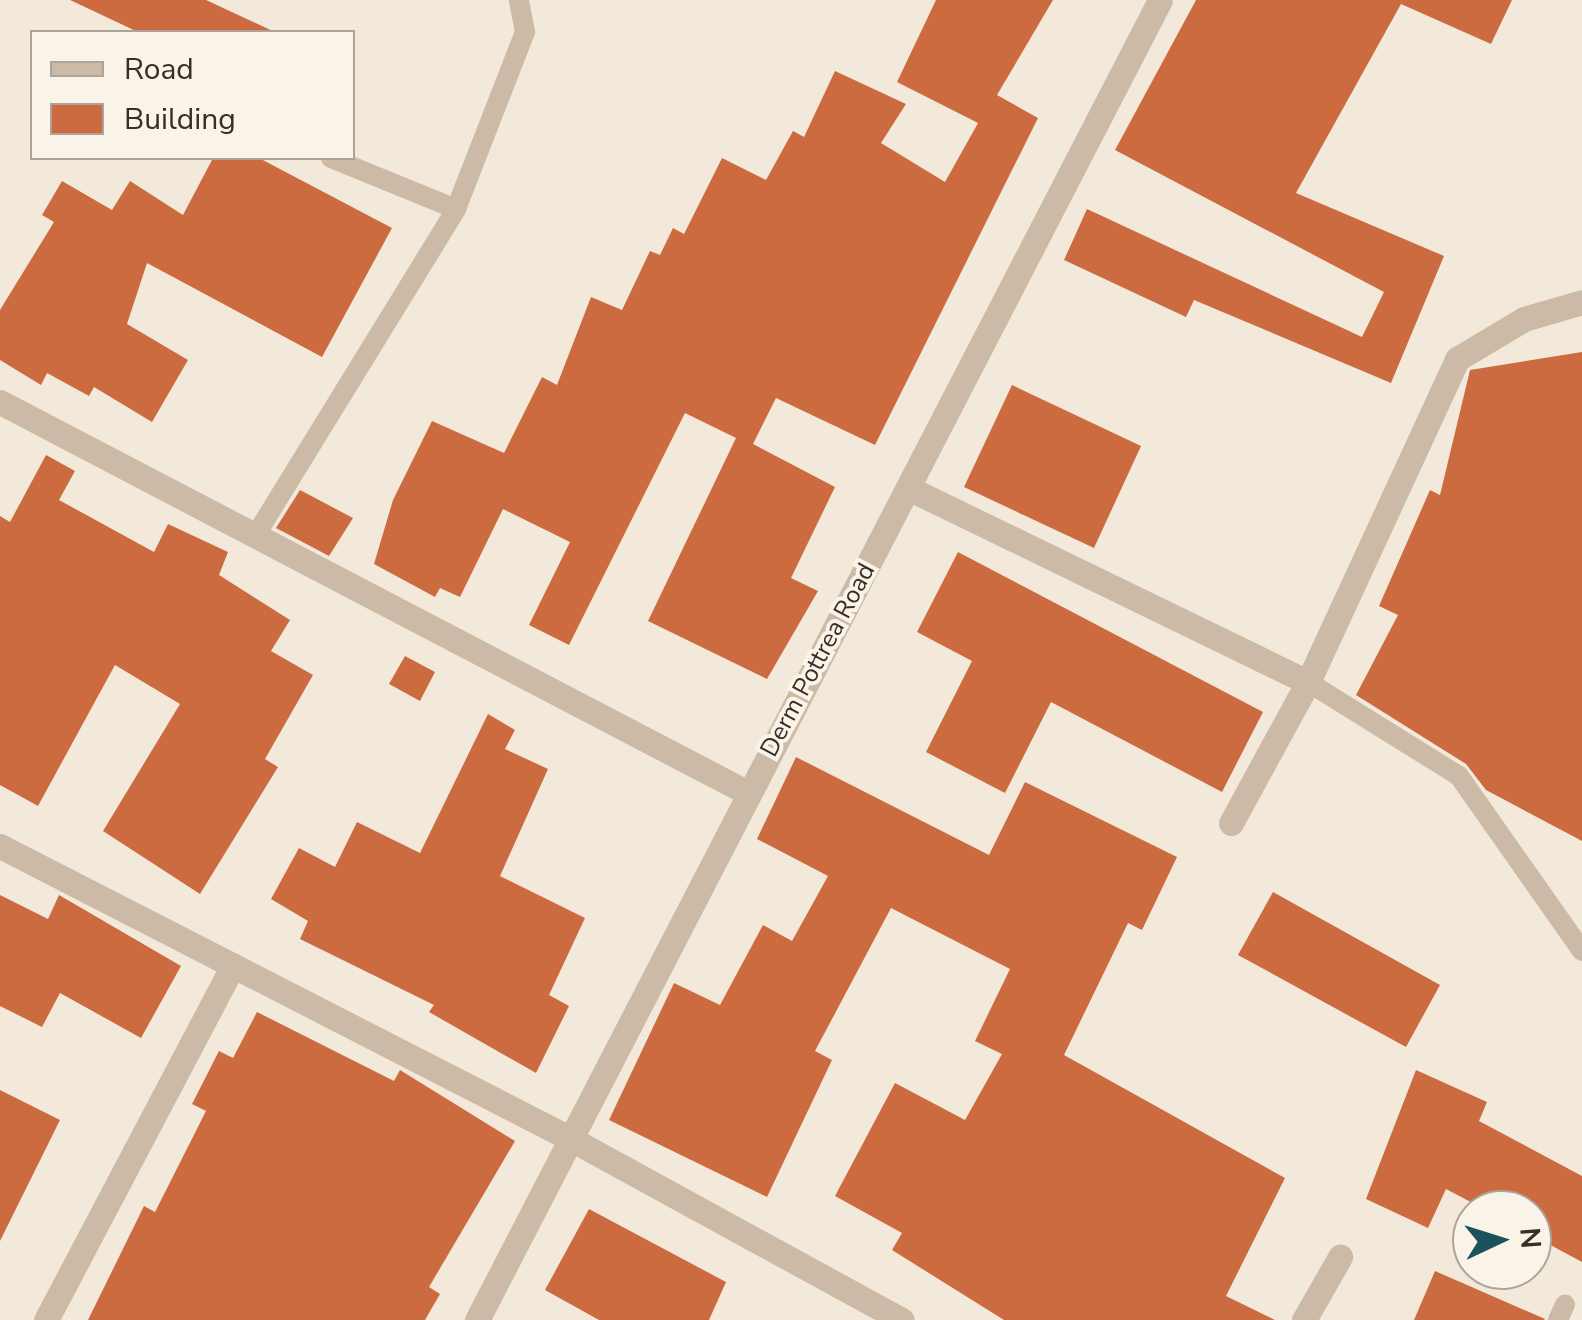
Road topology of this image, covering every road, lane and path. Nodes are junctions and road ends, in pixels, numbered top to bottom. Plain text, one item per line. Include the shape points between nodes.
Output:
1 (519, 0) edge
2 (1160, 0) edge
3 (336, 160) edge
4 (456, 209) junction
5 (1582, 302) edge
6 (0, 402) edge
7 (908, 488) junction
8 (256, 533) junction
9 (1308, 682) junction
10 (748, 793) junction
11 (1231, 824) dead end
12 (0, 846) edge
13 (1582, 951) edge
14 (233, 965) junction
15 (571, 1139) junction
16 (1340, 1258) dead end
17 (888, 1316) edge
18 (46, 1320) edge
19 (478, 1320) edge
20 (1304, 1320) edge

1 - 4 lane via 525,32
2 - 7 street, Derm Pottrea Road
3 - 4 lane
4 - 8 lane
5 - 9 street via 1524,319 1456,359
6 - 8 street
7 - 9 street
7 - 10 street, Derm Pottrea Road
8 - 10 street
9 - 11 street
9 - 13 lane via 1459,776
10 - 15 street, Derm Pottrea Road
12 - 14 street
14 - 15 street
14 - 18 street
15 - 17 street
15 - 19 street, Derm Pottrea Road
16 - 20 street

